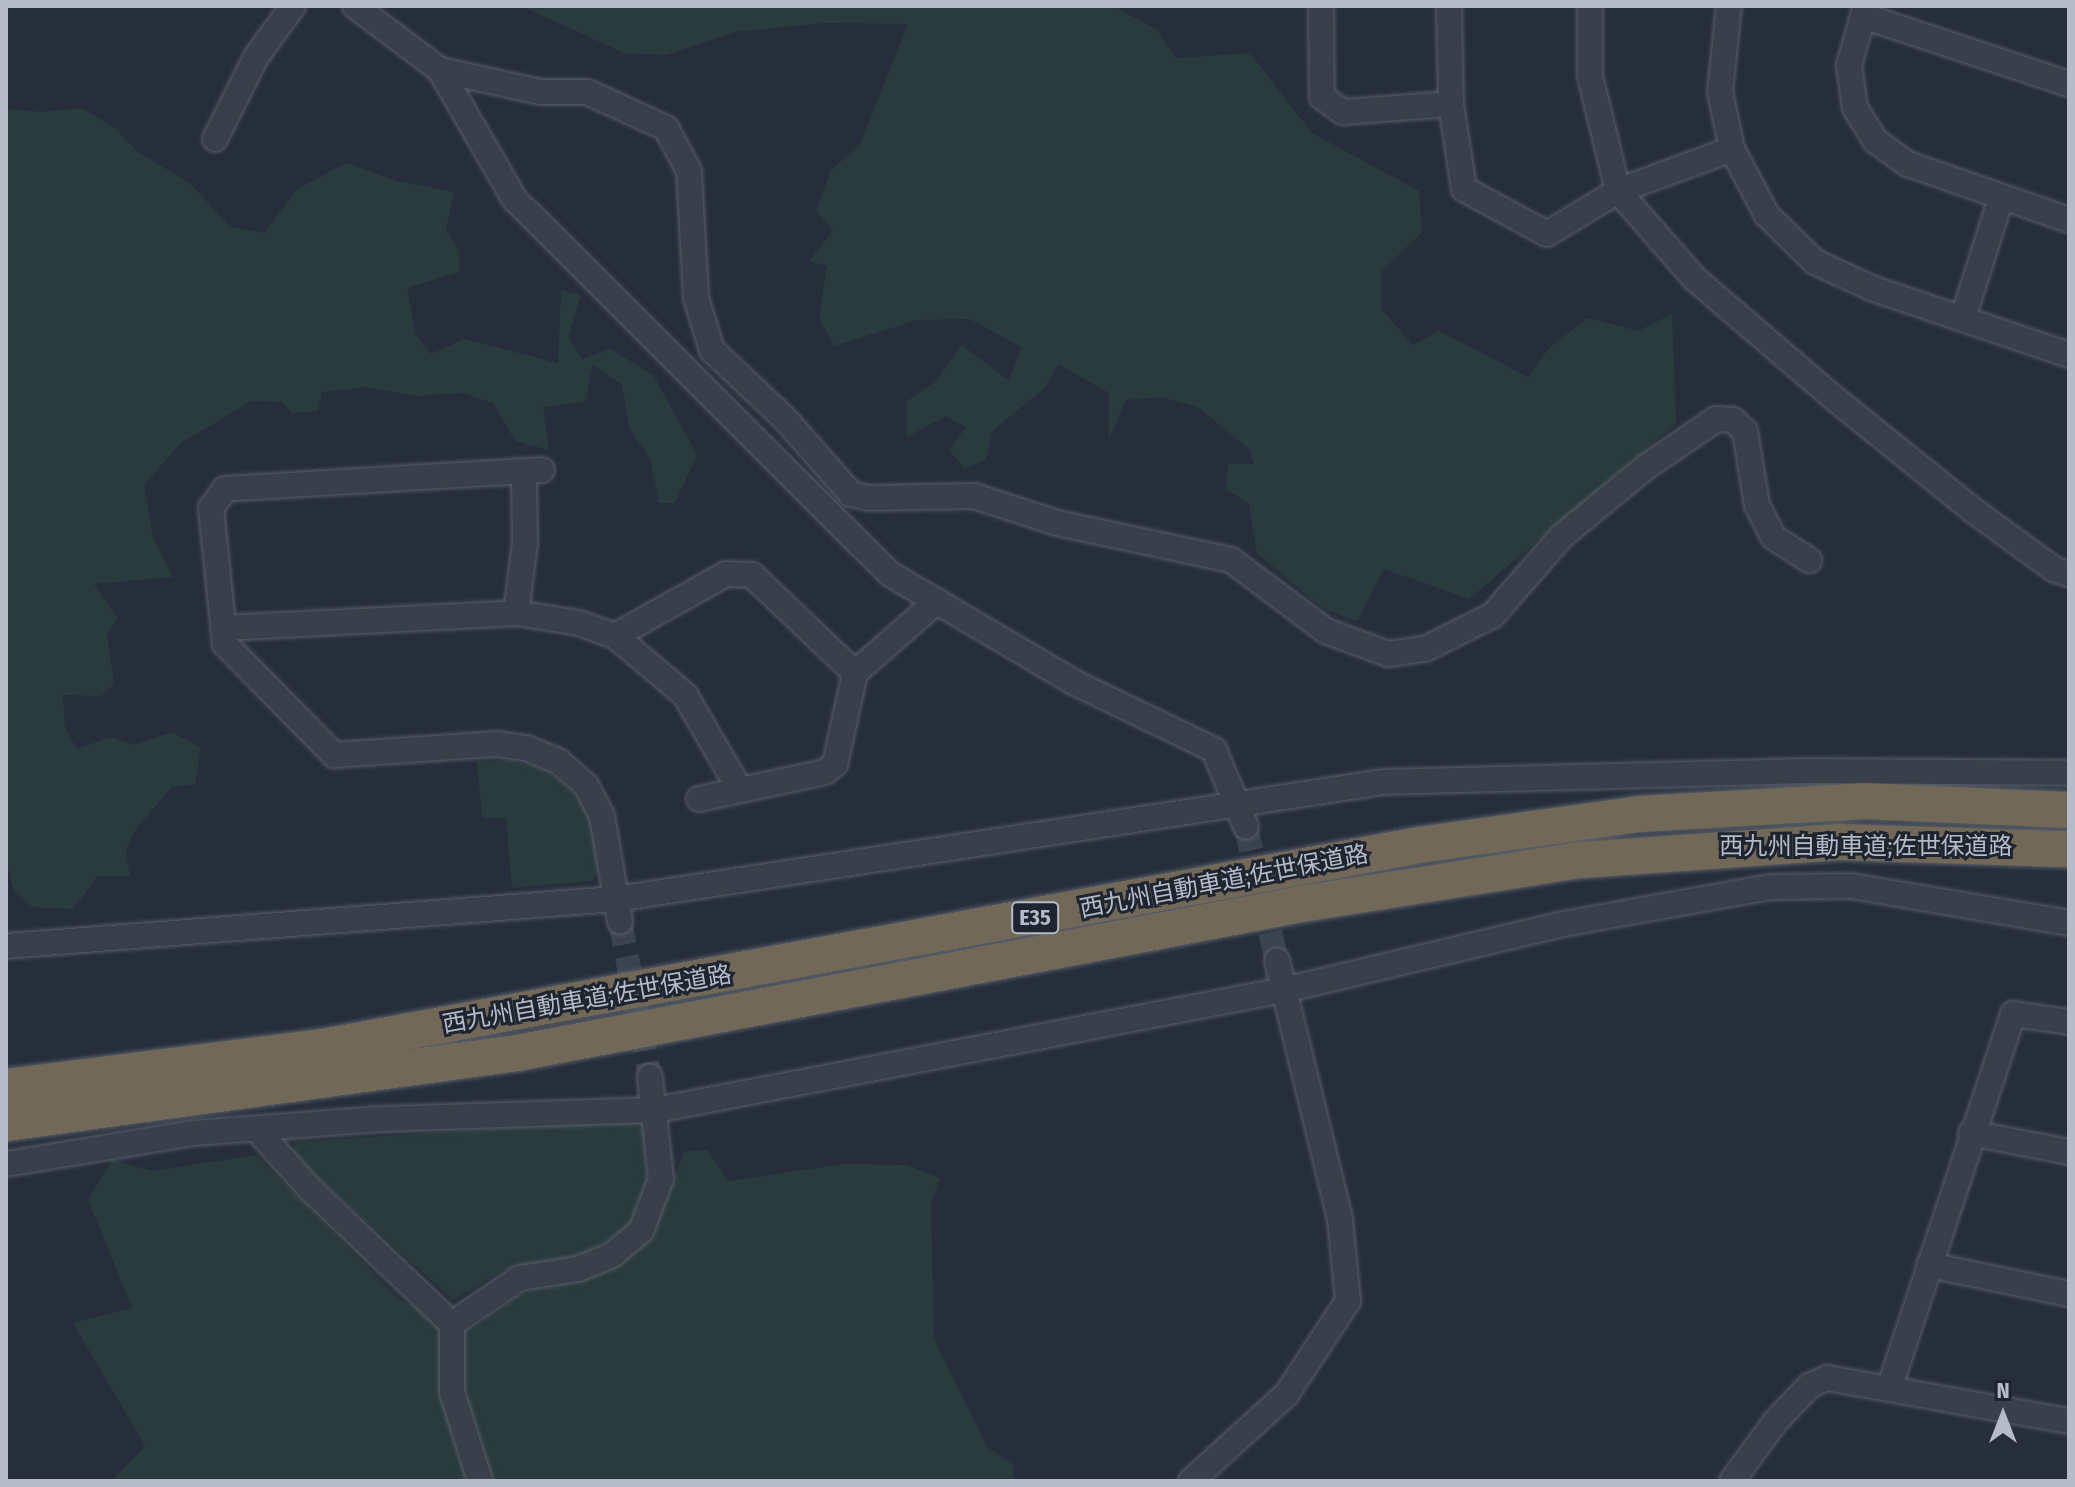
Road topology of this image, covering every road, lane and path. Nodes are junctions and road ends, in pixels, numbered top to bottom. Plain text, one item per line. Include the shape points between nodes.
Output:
1 (293, 6) edge
2 (355, 6) edge
3 (1321, 6) edge
4 (1449, 6) edge
5 (1590, 6) edge
6 (1729, 6) edge
7 (1864, 11) edge
8 (440, 70) junction
9 (2069, 84) edge
10 (1451, 104) junction
11 (215, 139) dead end
12 (1732, 149) junction
13 (1618, 191) junction
14 (2001, 198) junction
15 (2069, 220) edge
16 (1963, 318) junction
17 (2069, 355) edge
18 (1809, 560) dead end
19 (2069, 574) edge
20 (937, 601) junction
21 (516, 613) junction
22 (223, 628) junction
23 (615, 636) junction
24 (855, 673) junction
25 (2069, 773) edge
26 (739, 788) junction
27 (699, 799) dead end
28 (2069, 810) edge
29 (1244, 817) junction
30 (2069, 849) edge
31 (618, 910) junction
32 (2069, 923) edge
33 (6, 946) edge
34 (1277, 961) tunnel mouth
35 (1284, 990) junction
36 (2069, 1022) edge
37 (650, 1077) tunnel mouth
38 (6, 1087) edge
39 (656, 1110) junction
40 (6, 1123) edge
41 (257, 1130) junction
42 (1971, 1133) junction
43 (2069, 1152) edge
44 (6, 1164) edge
45 (1929, 1265) junction
46 (2069, 1294) edge
47 (452, 1324) junction
48 (1890, 1386) junction
49 (2069, 1421) edge
50 (480, 1481) edge
51 (1191, 1481) edge
52 (1732, 1481) edge

1 - 11 street via 256,57
2 - 8 street
3 - 10 street via 1322,97 1343,112
4 - 10 street
5 - 13 street via 1590,76
6 - 12 street via 1720,92
7 - 9 street
7 - 14 street via 1849,65 1855,108 1876,141 1908,164
8 - 18 street via 541,92 587,92 666,128 689,171 696,298 712,350 786,420 851,494 974,496 1057,523 1231,560 1326,631 1388,654 1425,649 1493,615 1562,536 1716,419 1733,420 1745,431 1757,505 1773,537
8 - 20 street via 515,200 890,574
10 - 13 street via 1464,189 1547,234
12 - 13 street
12 - 16 street via 1767,215 1815,262 1874,289
13 - 19 street via 1695,279 1829,394 1974,511 2055,570
14 - 15 street
14 - 16 street
16 - 17 street
20 - 24 street
20 - 29 street via 1073,682 1214,750
21 - 22 street
21 - 22 street via 533,471 225,489 211,508
21 - 23 street via 550,615
22 - 31 street via 225,644 334,755 497,744 558,761 586,785 602,816
23 - 24 street via 726,574 752,575
23 - 26 street via 685,695
24 - 26 street via 835,764 825,772
25 - 29 street via 1807,771 1383,782
26 - 27 street
28 - 38 highway, 西九州自動車道;佐世保道路 / E35 via 1863,801 1625,816 1419,845 323,1047
29 - 31 street
30 - 40 highway, 西九州自動車道;佐世保道路 / E35 via 1841,842 1581,860 1271,910 517,1053
31 - 33 street
32 - 35 street via 1851,886 1770,887 1563,924
34 - 35 street
35 - 39 street
35 - 51 street via 1340,1219 1348,1301 1286,1395
36 - 42 street via 2013,1014
37 - 39 street
39 - 41 street via 380,1119
39 - 47 street via 661,1179 641,1231 612,1255 578,1269 520,1278
41 - 44 street via 194,1133
41 - 47 street via 309,1188
42 - 43 street
42 - 45 street
45 - 46 street
45 - 48 street
47 - 50 street via 452,1392
48 - 49 street
48 - 52 street via 1827,1378 1809,1386 1746,1455

